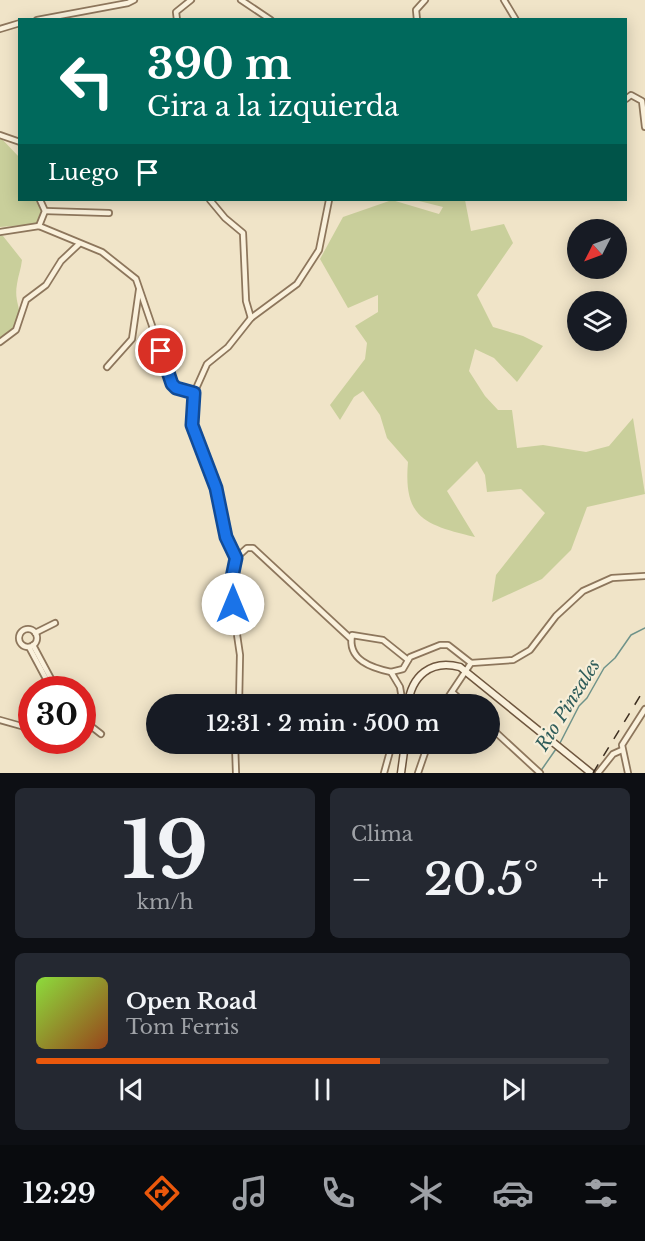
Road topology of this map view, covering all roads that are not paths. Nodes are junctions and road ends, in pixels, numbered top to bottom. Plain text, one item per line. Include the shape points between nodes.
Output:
1 (134, 0) edge
2 (191, 0) edge
3 (241, 0) edge
4 (425, 0) edge
5 (504, 0) edge
6 (112, 3) edge
7 (46, 18) edge
8 (177, 18) edge
9 (268, 18) edge
10 (417, 18) edge
11 (515, 18) edge
12 (18, 24) edge
13 (0, 29) edge
14 (627, 98) edge
15 (645, 127) edge
16 (0, 135) edge
17 (18, 141) edge
18 (40, 201) edge
19 (211, 201) edge
20 (327, 201) edge
21 (45, 211) junction
22 (110, 213) dead end
23 (39, 226) junction
24 (0, 232) edge
25 (79, 244) junction
26 (139, 287) junction
27 (251, 318) junction
28 (0, 342) edge
29 (107, 367) dead end
30 (194, 393) junction
31 (236, 558) junction
32 (645, 576) edge
33 (55, 623) dead end
34 (35, 633) junction
35 (350, 638) junction
36 (31, 646) junction
37 (408, 660) junction
38 (471, 663) junction
39 (468, 671) junction
40 (391, 672) junction
41 (45, 676) edge
42 (49, 676) edge
43 (452, 692) edge
44 (239, 694) edge
45 (401, 694) edge
46 (410, 694) edge
47 (645, 710) edge
48 (0, 720) edge
49 (18, 725) edge
50 (96, 730) edge
51 (101, 734) dead end
52 (500, 736) edge
53 (621, 750) junction
54 (236, 754) edge
55 (389, 754) edge
56 (404, 754) edge
57 (425, 754) edge
58 (237, 773) edge
59 (384, 773) edge
60 (402, 773) edge
61 (418, 773) edge
62 (540, 773) edge
63 (591, 773) edge
64 (598, 773) edge
65 (628, 773) edge

1 - 6 street
2 - 8 street via 176,12
3 - 9 street
4 - 10 street via 416,10
5 - 11 street
6 - 7 street
12 - 13 street
14 - 15 street via 631,95 642,101
16 - 17 street
18 - 21 street
19 - 27 street via 243,233 246,301
20 - 27 street via 319,250 292,290
21 - 22 street
21 - 23 street
23 - 24 street
23 - 25 street
25 - 26 street via 102,252 128,271
25 - 28 street via 61,261 46,285 26,300 16,330
26 - 29 street via 132,339
26 - 30 street via 172,384
27 - 30 street via 228,347 207,364
30 - 31 street via 192,425
31 - 35 street via 247,548 253,548
31 - 44 street via 230,587 240,655
32 - 38 street via 612,578 583,591 556,616 530,650 513,660
33 - 34 street
34 - 36 street via 37,639
34 - 36 street via 28,628 20,633 20,642
35 - 37 street via 352,635 382,640
35 - 40 street via 360,661
36 - 41 street
36 - 42 street
37 - 38 street via 448,645
37 - 40 street via 403,669
38 - 39 street
39 - 43 street
39 - 46 main road via 444,664 425,671
39 - 63 main road
40 - 45 street
47 - 53 street
48 - 49 street
50 - 51 street
52 - 62 street
53 - 64 street
53 - 65 street
54 - 58 street
55 - 59 street
56 - 60 main road
57 - 61 street

